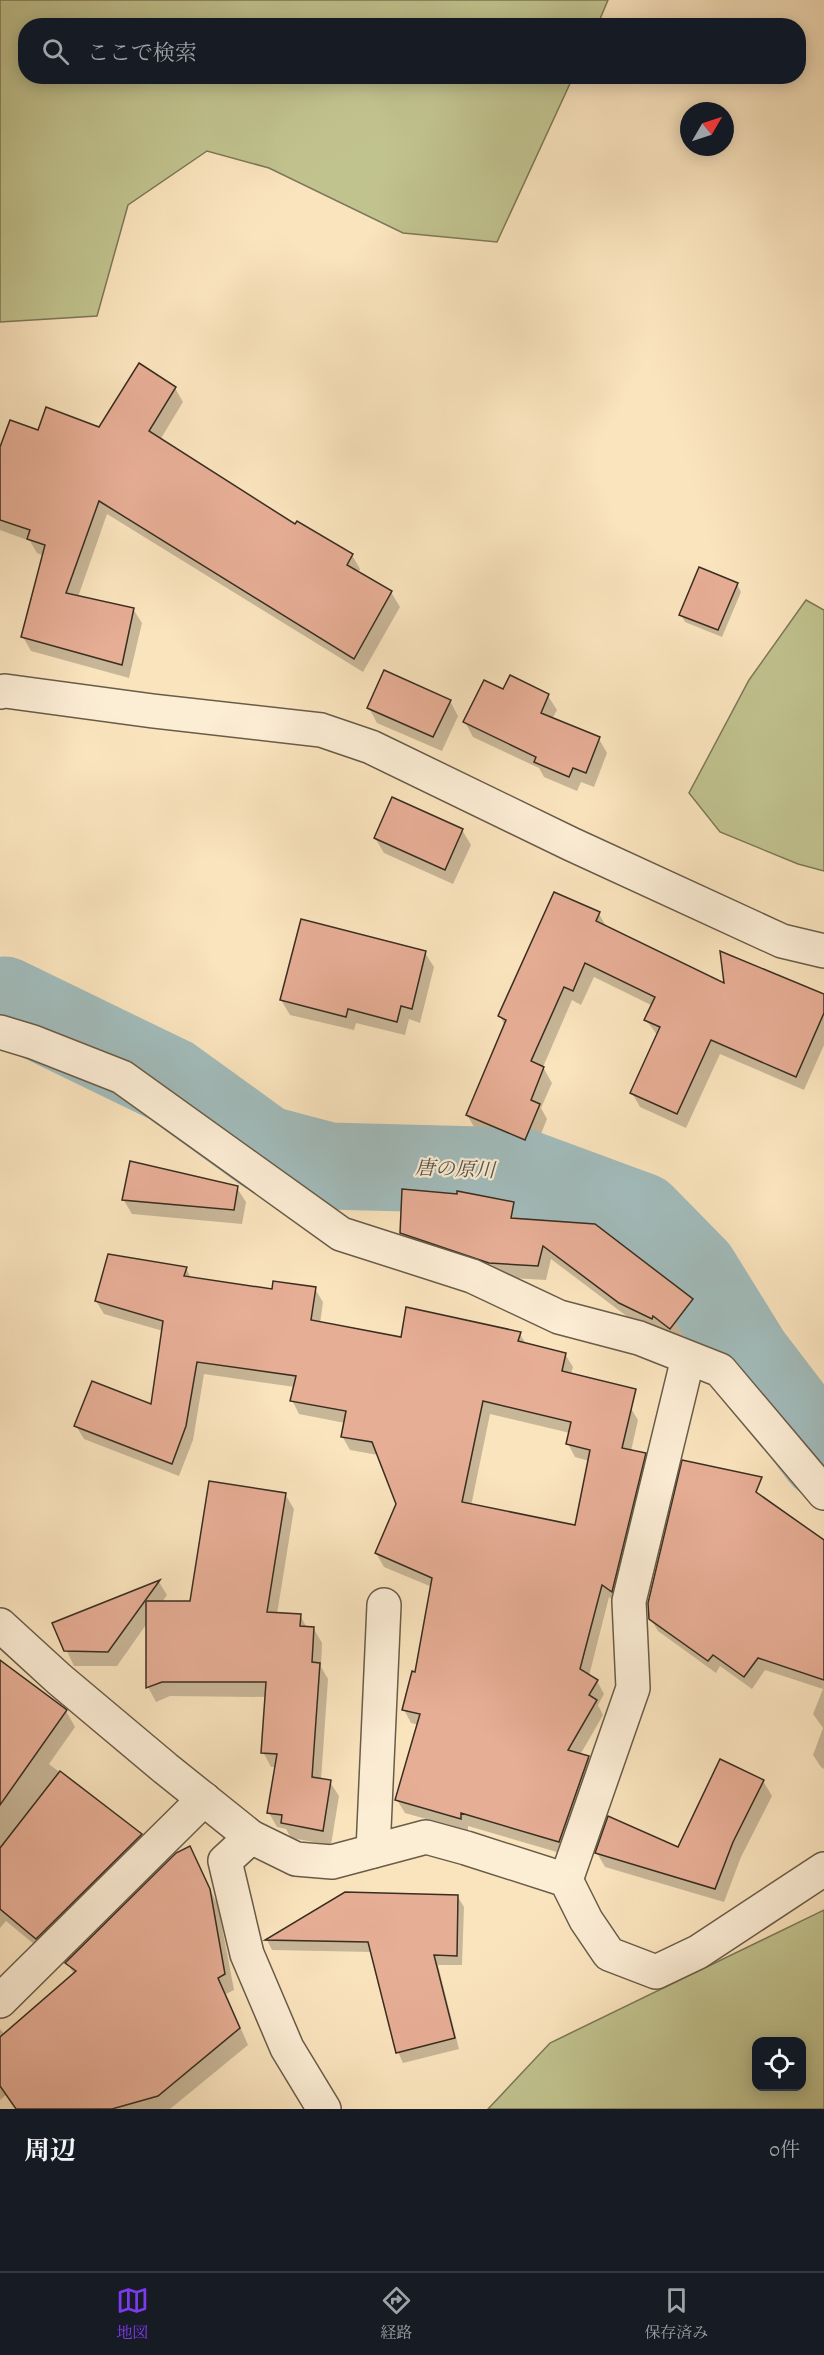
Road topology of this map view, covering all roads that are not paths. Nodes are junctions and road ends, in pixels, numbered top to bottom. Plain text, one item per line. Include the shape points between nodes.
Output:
1 (0, 692) edge
2 (824, 951) edge
3 (0, 1032) edge
4 (688, 1358) junction
5 (824, 1492) edge
6 (384, 1605) dead end
7 (0, 1625) edge
8 (204, 1799) junction
9 (251, 1837) junction
10 (373, 1851) junction
11 (824, 1869) edge
12 (566, 1880) junction
13 (0, 2001) edge
14 (324, 2109) edge

1 - 2 street via 321,730 371,747 782,941
3 - 4 street via 122,1077 341,1234 472,1276 559,1317 639,1338
4 - 5 street via 720,1370
4 - 12 street via 629,1601 633,1688
6 - 10 street
7 - 8 street
8 - 9 street
8 - 13 street
9 - 10 street via 296,1859 332,1862
9 - 14 street via 225,1861 247,1954 287,2048
10 - 12 street via 426,1837
11 - 12 street via 698,1952 656,1972 609,1954

